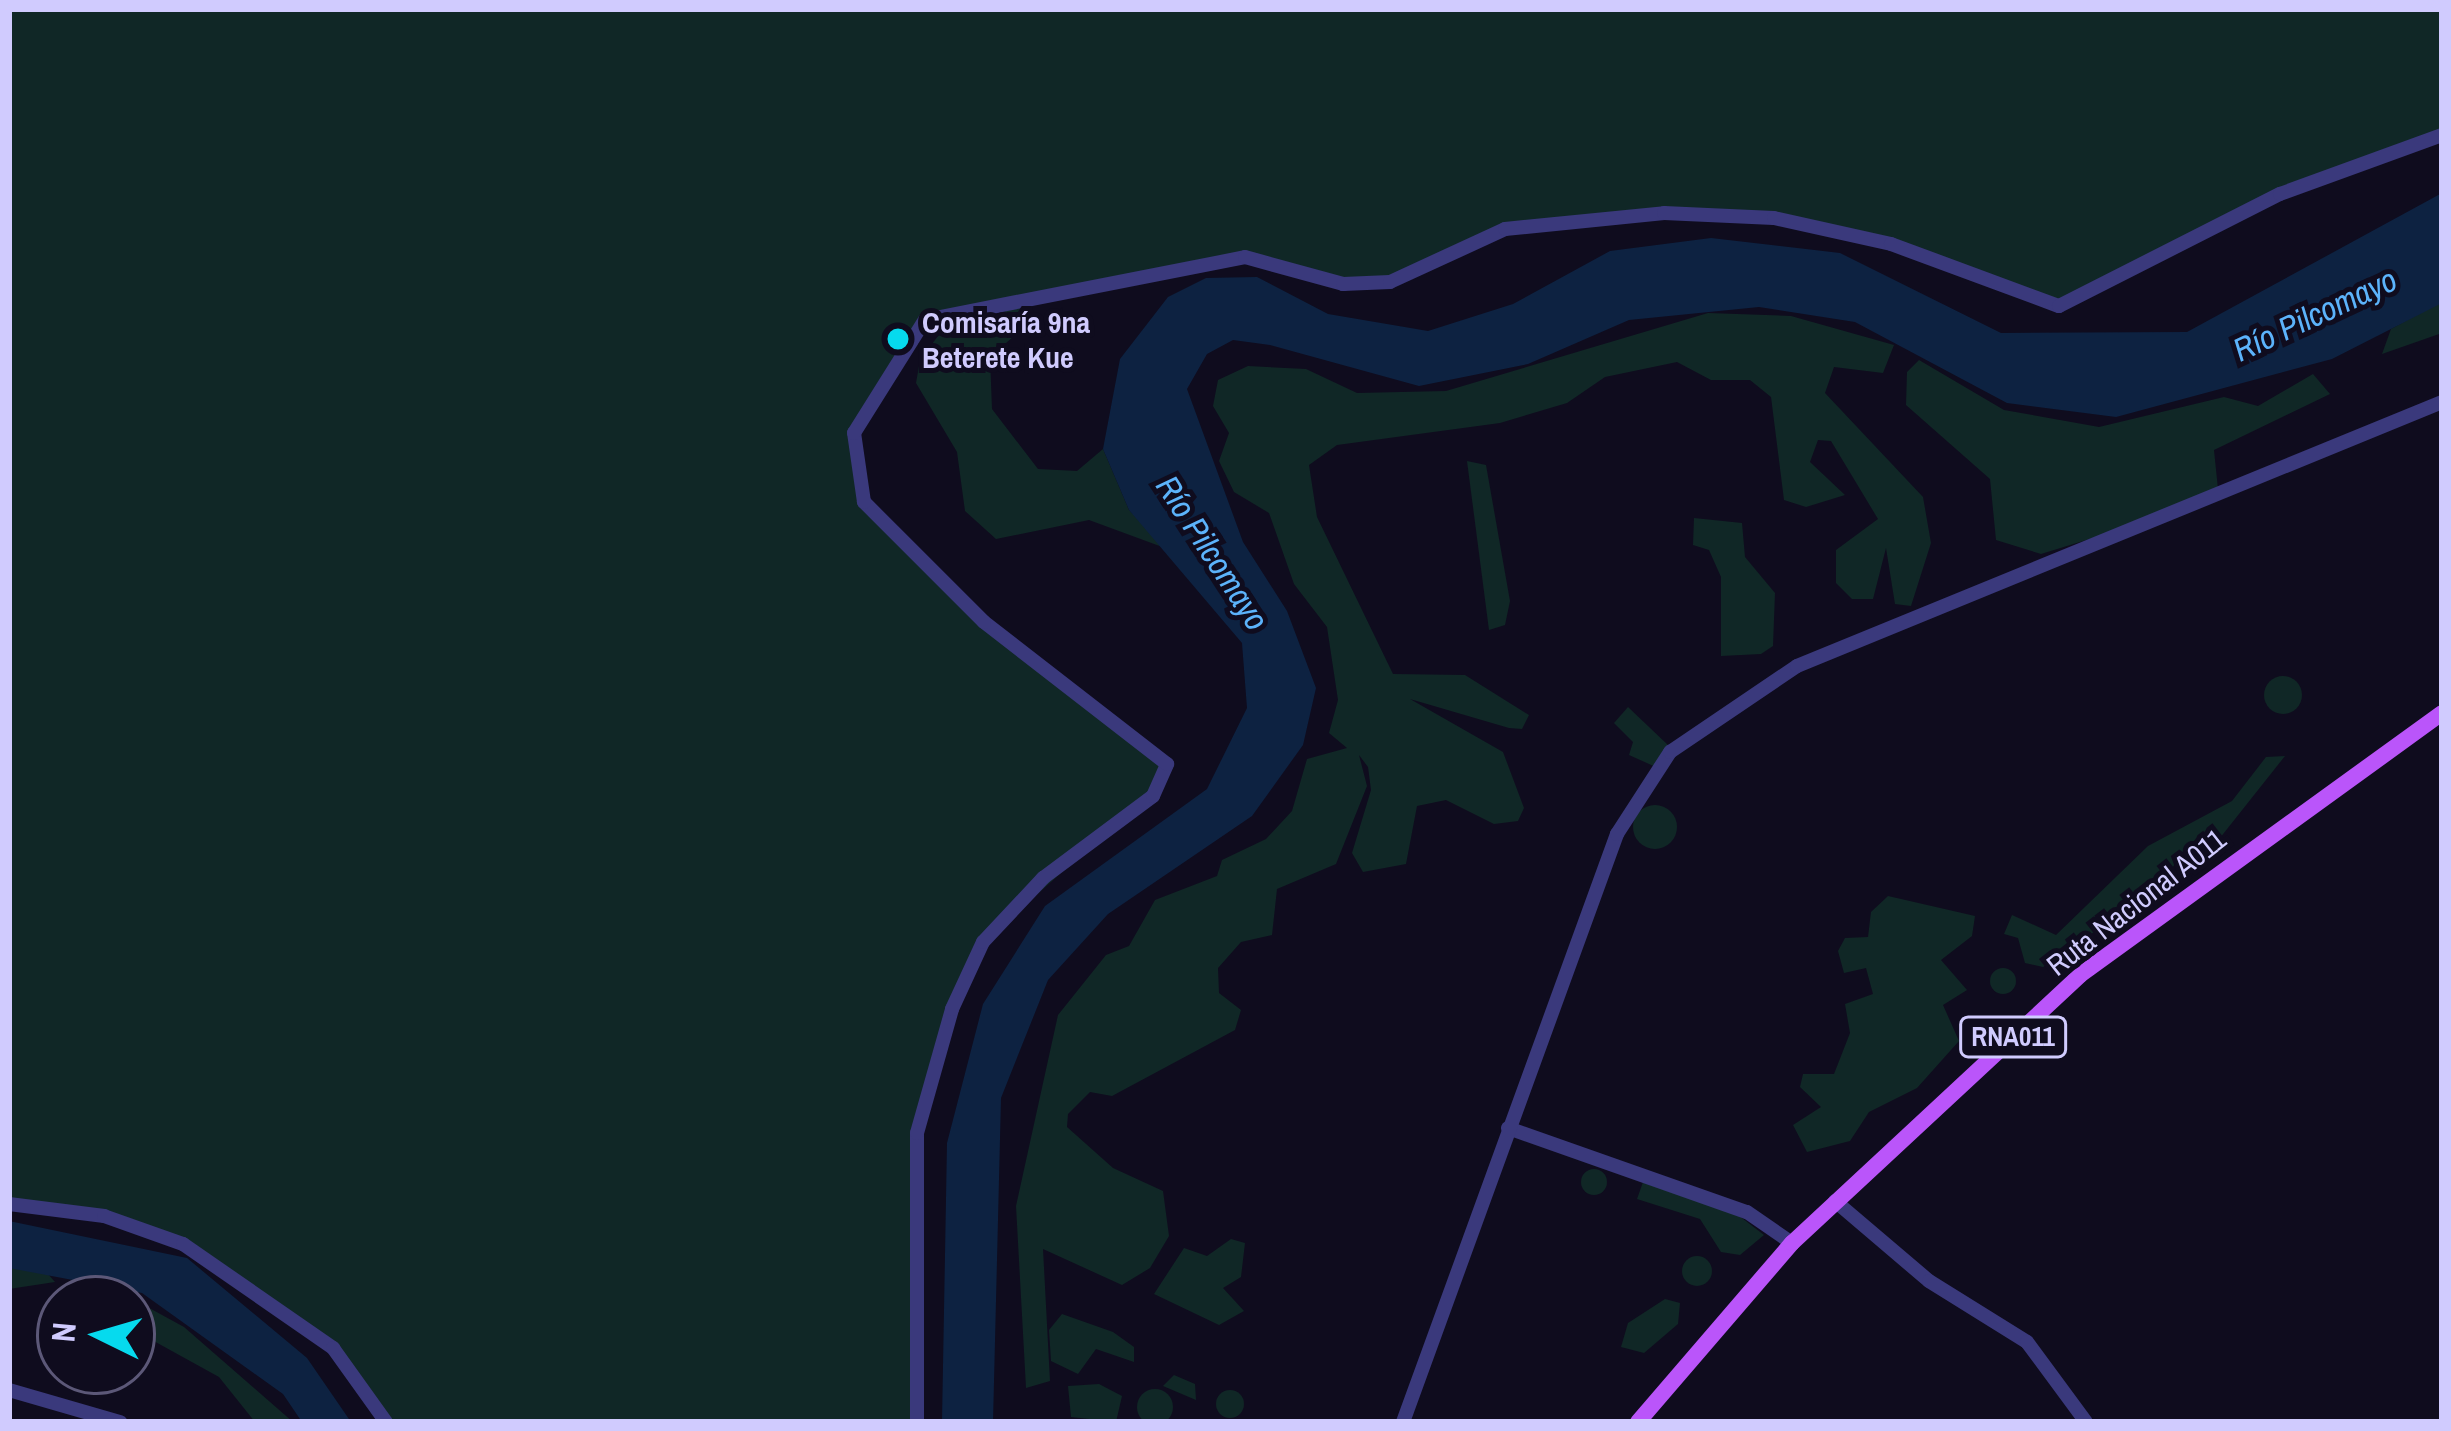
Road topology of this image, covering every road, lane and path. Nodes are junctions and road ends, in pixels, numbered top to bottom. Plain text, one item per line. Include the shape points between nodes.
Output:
1 (2442, 135) edge
2 (2442, 403) edge
3 (2442, 713) edge
4 (1508, 1128) junction
5 (1835, 1201) junction
6 (9, 1204) edge
7 (1792, 1243) junction
8 (9, 1390) edge
9 (120, 1422) edge
10 (386, 1422) edge
11 (917, 1422) edge
12 (1403, 1422) edge
13 (1638, 1422) edge
14 (2086, 1422) edge

1 - 11 street via 2280,194 2059,306 1892,244 1774,218 1664,213 1505,229 1390,282 1343,284 1245,257 925,320 854,434 864,502 983,622 1167,764 1153,796 1043,878 983,942 952,1009 916,1133
2 - 4 street via 1798,666 1701,724 1653,772 1617,835
3 - 5 main road, Ruta Nacional A011 / RNA011 via 2080,976
4 - 7 street via 1747,1212
4 - 12 street
5 - 7 main road, Ruta Nacional A011 / RNA011
5 - 14 street via 1929,1281 2027,1342
6 - 10 street via 104,1216 183,1244 333,1348
7 - 13 main road, Ruta Nacional A011 / RNA011
8 - 9 street

